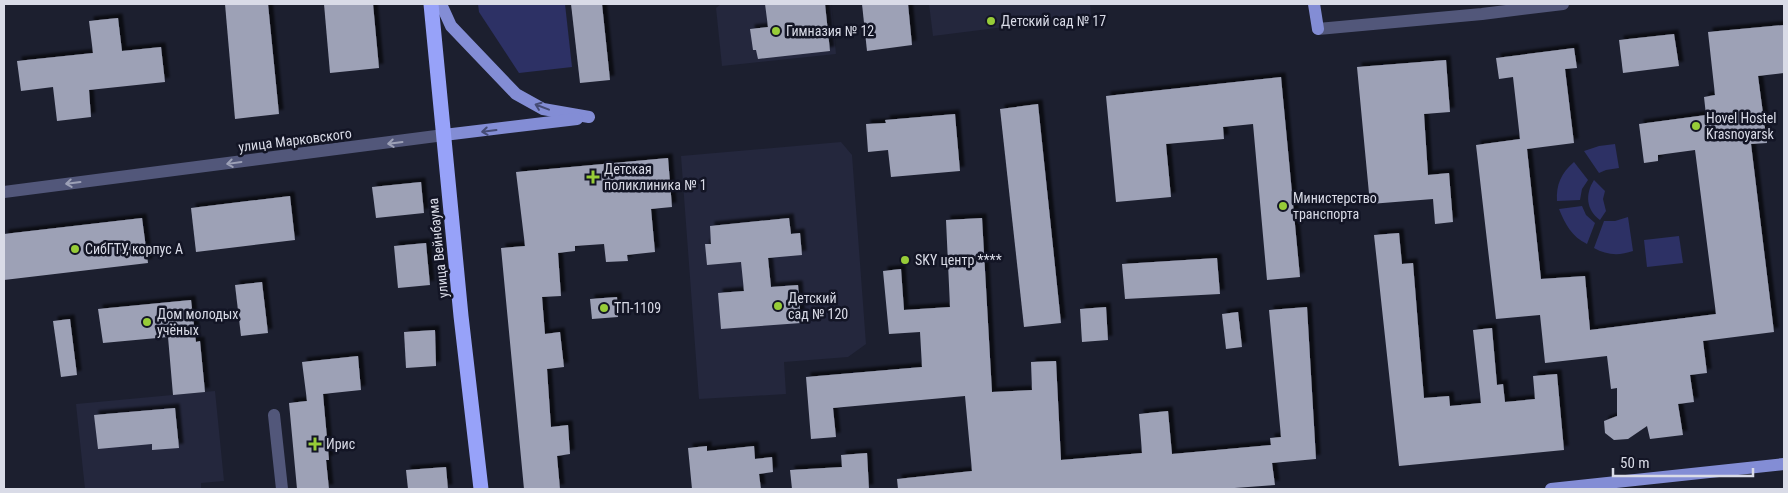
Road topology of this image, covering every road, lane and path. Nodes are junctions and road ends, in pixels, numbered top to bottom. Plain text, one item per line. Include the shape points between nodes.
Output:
1 (431, 4) edge
2 (441, 4) edge
3 (1314, 4) edge
4 (1563, 4) edge
5 (1318, 29) joint
6 (444, 135) junction
7 (4, 192) edge
8 (274, 415) dead end
9 (1784, 464) edge
10 (282, 489) edge
11 (482, 489) edge
12 (1551, 489) edge

1 - 6 highway, улица Вейнбаума
2 - 6 main road, улица Марковского via 451,26 516,94 543,109 589,117
3 - 5 main road
4 - 5 street
6 -> 7 street, улица Марковского
6 - 11 highway, улица Вейнбаума
8 - 10 street
9 - 12 main road

